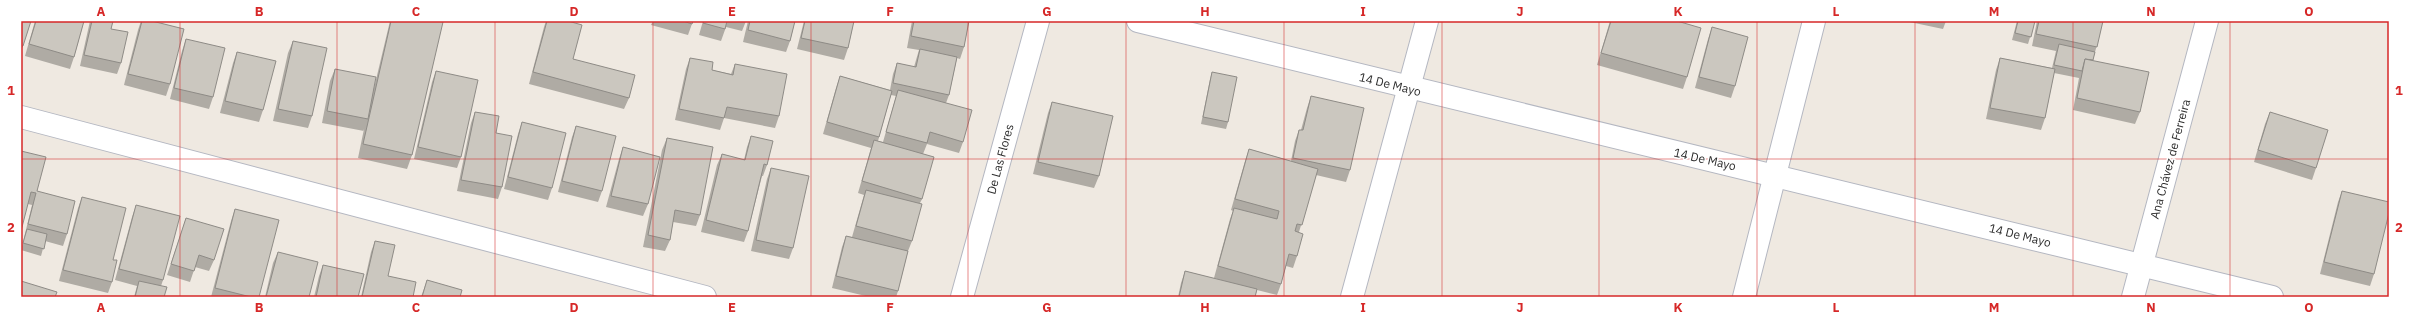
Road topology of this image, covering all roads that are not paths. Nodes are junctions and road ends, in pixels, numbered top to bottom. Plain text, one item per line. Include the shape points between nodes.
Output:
1 (1038, 21) edge
2 (1138, 21) edge
3 (1427, 21) edge
4 (1814, 21) edge
5 (2207, 21) edge
6 (1409, 88) junction
7 (21, 117) edge
8 (1774, 176) junction
9 (2142, 264) junction
10 (705, 297) edge
11 (962, 297) edge
12 (1352, 297) edge
13 (1744, 297) edge
14 (2133, 297) edge
15 (2272, 297) edge

1 - 11 street, De Las Flores
2 - 6 street, 14 De Mayo
3 - 6 street
4 - 8 street
5 - 9 street, Ana Chávez de Ferreira
6 - 8 street, 14 De Mayo
6 - 12 street
7 - 10 street
8 - 9 street, 14 De Mayo
8 - 13 street
9 - 14 street, Ana Chávez de Ferreira
9 - 15 street, 14 De Mayo

